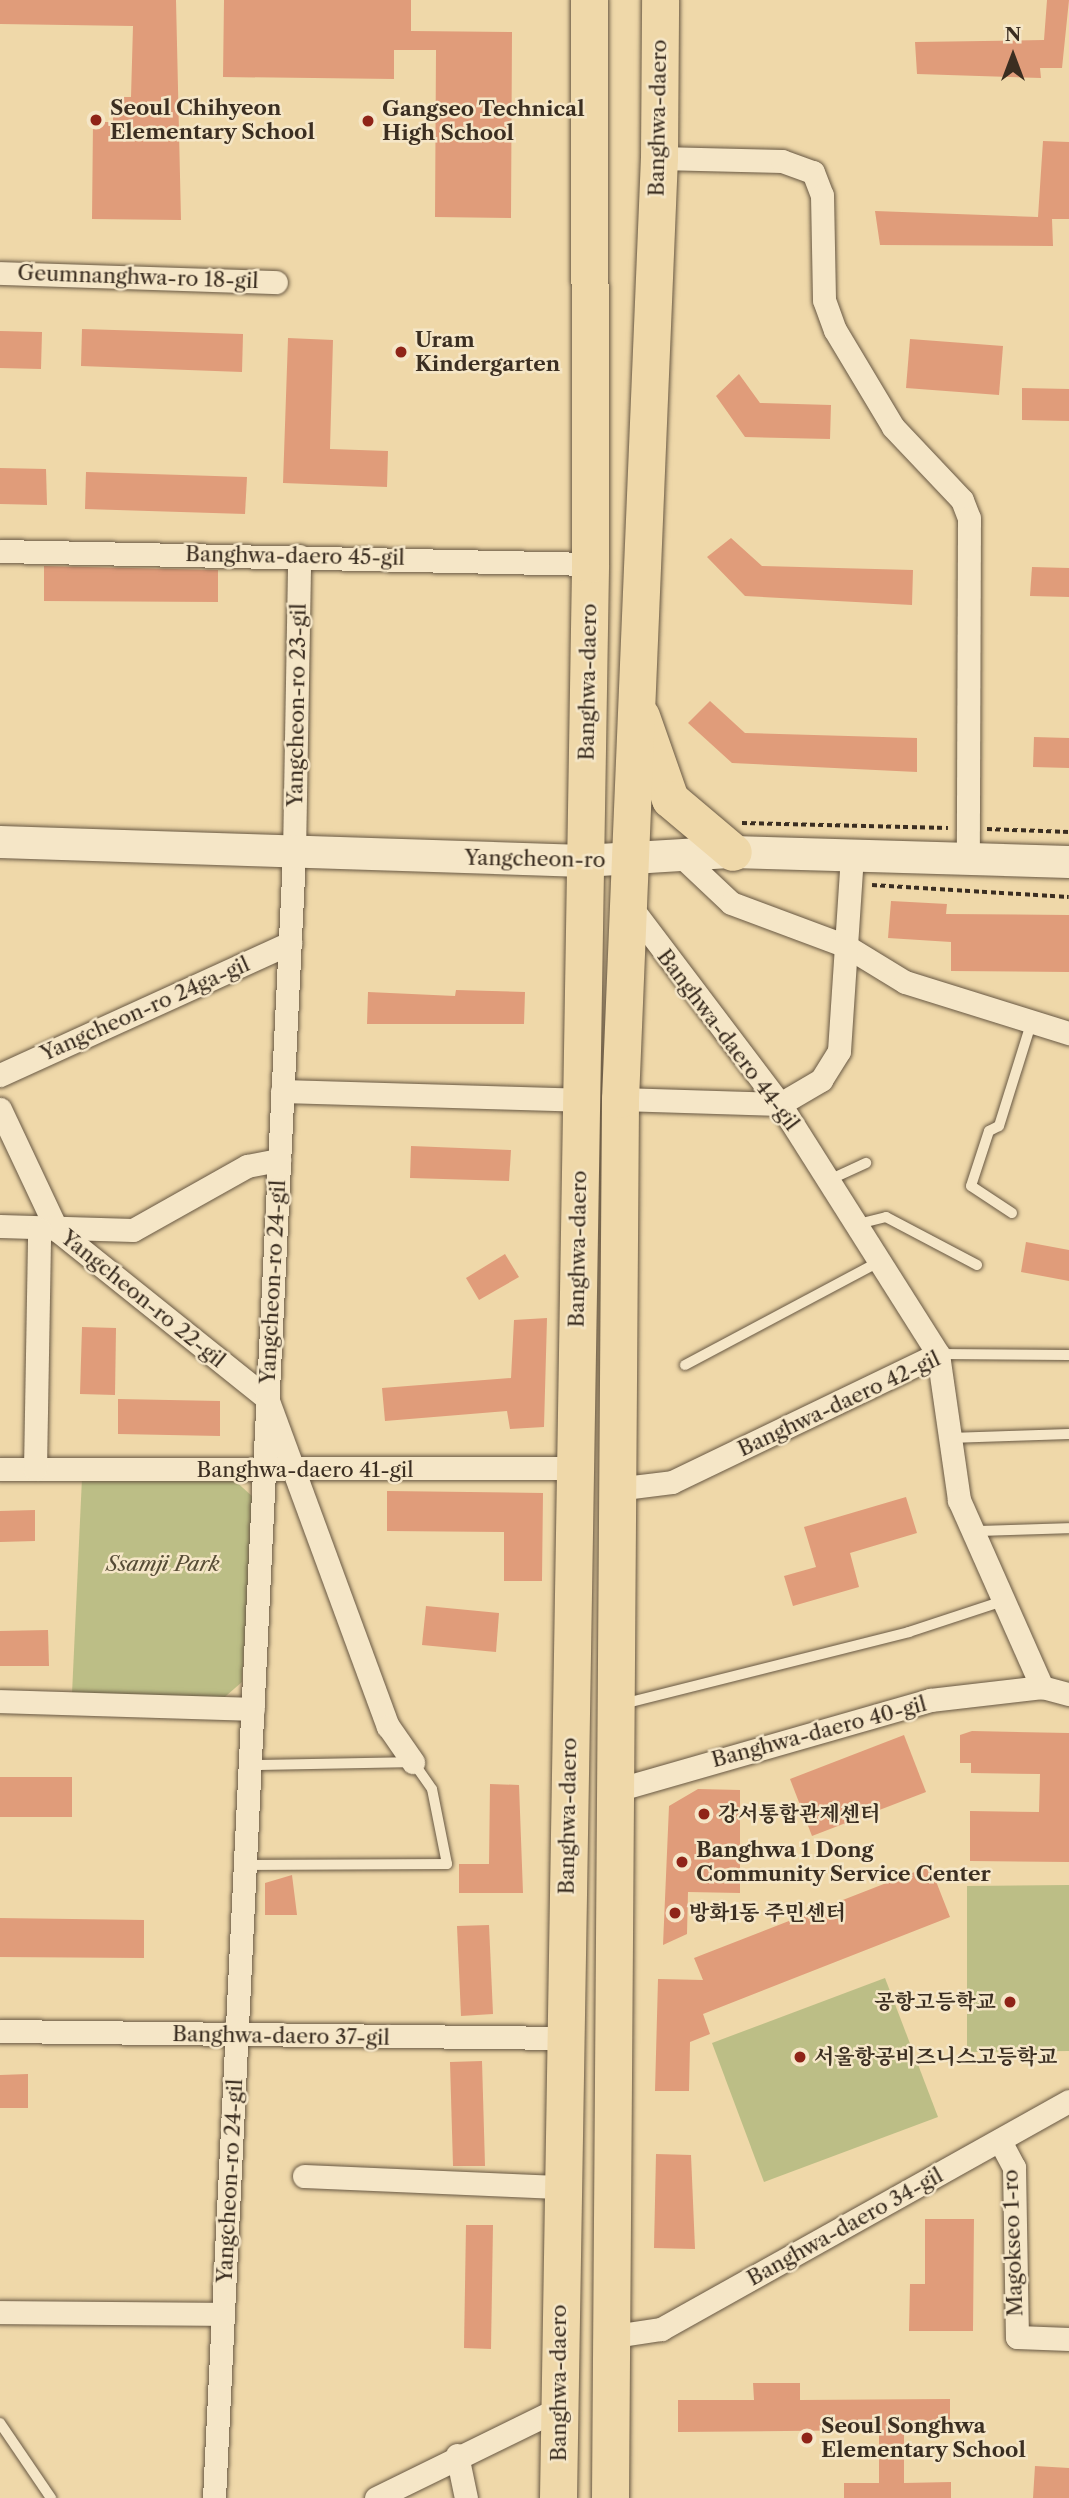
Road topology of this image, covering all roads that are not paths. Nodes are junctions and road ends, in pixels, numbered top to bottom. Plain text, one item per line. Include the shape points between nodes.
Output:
1 (589, 0) edge
2 (660, 0) edge
3 (659, 158) junction
4 (0, 273) edge
5 (275, 282) dead end
6 (0, 551) edge
7 (299, 556) junction
8 (590, 565) junction
9 (634, 696) junction
10 (733, 837) junction
11 (0, 842) edge
12 (968, 843) junction
13 (294, 854) junction
14 (679, 854) junction
15 (629, 860) junction
16 (584, 861) junction
17 (1069, 862) edge
18 (851, 869) junction
19 (626, 900) junction
20 (290, 943) junction
21 (846, 946) junction
22 (1032, 1021) junction
23 (1069, 1033) edge
24 (0, 1075) edge
25 (282, 1091) junction
26 (620, 1099) junction
27 (580, 1100) junction
28 (780, 1104) junction
29 (0, 1109) edge
30 (279, 1160) junction
31 (866, 1163) dead end
32 (829, 1180) junction
33 (1012, 1213) dead end
34 (858, 1224) junction
35 (0, 1226) edge
36 (48, 1230) junction
37 (877, 1263) junction
38 (977, 1265) dead end
39 (938, 1354) junction
40 (1069, 1355) edge
41 (685, 1365) dead end
42 (267, 1398) junction
43 (1069, 1434) edge
44 (946, 1438) junction
45 (575, 1468) junction
46 (0, 1469) edge
47 (35, 1469) junction
48 (264, 1472) junction
49 (296, 1472) junction
50 (616, 1489) junction
51 (1069, 1528) edge
52 (976, 1531) junction
53 (1007, 1600) junction
54 (1042, 1687) junction
55 (1069, 1694) edge
56 (0, 1701) edge
57 (617, 1706) junction
58 (253, 1709) junction
59 (413, 1762) junction
60 (250, 1765) junction
61 (614, 1791) junction
62 (246, 1864) junction
63 (0, 2031) edge
64 (237, 2036) junction
65 (563, 2038) junction
66 (1069, 2101) edge
67 (1000, 2141) junction
68 (304, 2176) dead end
69 (558, 2187) junction
70 (0, 2312) edge
71 (223, 2314) junction
72 (615, 2336) junction
73 (1069, 2339) edge
74 (560, 2407) junction
75 (0, 2423) edge
76 (457, 2455) junction
77 (51, 2498) edge
78 (215, 2498) edge
79 (376, 2498) edge
80 (466, 2498) edge
81 (558, 2498) edge
82 (610, 2498) edge

1 - 8 main road, Banghwa-daero
2 - 3 main road, Banghwa-daero
3 - 9 main road, Banghwa-daero
3 - 12 street via 782,161 802,165 820,181 824,300 835,330 893,427 962,500 968,517
4 - 5 street, Geumnanghwa-ro 18-gil
6 - 7 street, Banghwa-daero 45-gil
7 - 8 street, Banghwa-daero 45-gil
7 - 13 street, Yangcheon-ro 23-gil
8 - 16 main road, Banghwa-daero
9 - 10 main road via 670,799
9 - 15 main road, Banghwa-daero
10 - 14 main road, Yangcheon-ro
10 - 18 main road, Yangcheon-ro
11 - 13 main road, Yangcheon-ro
12 - 17 main road, Yangcheon-ro
12 - 18 main road, Yangcheon-ro
13 - 16 main road, Yangcheon-ro
13 - 20 street, Yangcheon-ro 24-gil
14 - 15 main road, Yangcheon-ro
14 - 21 street via 731,903
15 - 16 main road, Yangcheon-ro
15 - 19 main road, Banghwa-daero
16 - 27 main road, Banghwa-daero
18 - 21 street
19 - 26 main road, Banghwa-daero
19 - 28 street, Banghwa-daero 44-gil
20 - 24 street, Yangcheon-ro 24ga-gil
20 - 25 street, Yangcheon-ro 24-gil
21 - 22 street via 905,982
21 - 28 street via 839,1051 821,1080
22 - 23 street
22 - 33 lane via 999,1126 989,1131 971,1186
25 - 27 street
25 - 30 street, Yangcheon-ro 24-gil
26 - 28 street
26 - 50 main road, Banghwa-daero
27 - 45 main road, Banghwa-daero
28 - 32 street, Banghwa-daero 44-gil
29 - 36 street, Yangcheon-ro 22-gil
30 - 36 street via 247,1166 133,1230
30 - 42 street, Yangcheon-ro 24-gil
31 - 32 lane
32 - 34 street, Banghwa-daero 44-gil
34 - 37 street, Banghwa-daero 44-gil
34 - 38 lane via 886,1217
35 - 36 street
36 - 42 street, Yangcheon-ro 22-gil
36 - 47 street
37 - 39 street, Banghwa-daero 44-gil
37 - 41 lane
39 - 40 lane, Banghwa-daero 42-gil
39 - 44 street, Banghwa-daero 44-gil
39 - 50 street, Banghwa-daero 42-gil via 672,1482
42 - 48 street, Yangcheon-ro 24-gil
42 - 49 street
43 - 44 lane
44 - 52 street, Banghwa-daero 44-gil via 959,1500
45 - 49 street, Banghwa-daero 41-gil
45 - 65 main road, Banghwa-daero
46 - 47 street, Banghwa-daero 41-gil
47 - 48 street, Banghwa-daero 41-gil
48 - 49 street, Banghwa-daero 41-gil
48 - 58 street, Yangcheon-ro 24-gil
49 - 59 street via 388,1726
50 - 57 main road, Banghwa-daero
51 - 52 lane
52 - 53 street, Banghwa-daero 44-gil
53 - 54 street, Banghwa-daero 44-gil
53 - 57 lane via 909,1632
54 - 55 street, Banghwa-daero 40-gil
54 - 61 street, Banghwa-daero 40-gil via 918,1703
56 - 58 street
57 - 61 main road, Banghwa-daero
58 - 60 street, Yangcheon-ro 24-gil
59 - 60 lane
59 - 62 lane via 432,1789 447,1864
60 - 62 street, Yangcheon-ro 24-gil
61 - 72 main road, Banghwa-daero
62 - 64 street, Yangcheon-ro 24-gil
63 - 64 street, Banghwa-daero 37-gil
64 - 65 street, Banghwa-daero 37-gil
64 - 71 street, Yangcheon-ro 24-gil
65 - 69 main road, Banghwa-daero
66 - 67 street, Banghwa-daero 34-gil
67 - 72 street, Banghwa-daero 34-gil via 661,2329
67 - 73 street, Magokseo 1-ro via 1014,2167 1017,2337
68 - 69 street
69 - 74 main road, Banghwa-daero
70 - 71 street
71 - 78 street, Yangcheon-ro 24-gil
72 - 82 main road, Banghwa-daero
74 - 76 street
74 - 81 main road, Banghwa-daero
75 - 77 lane
76 - 79 street
76 - 80 street

